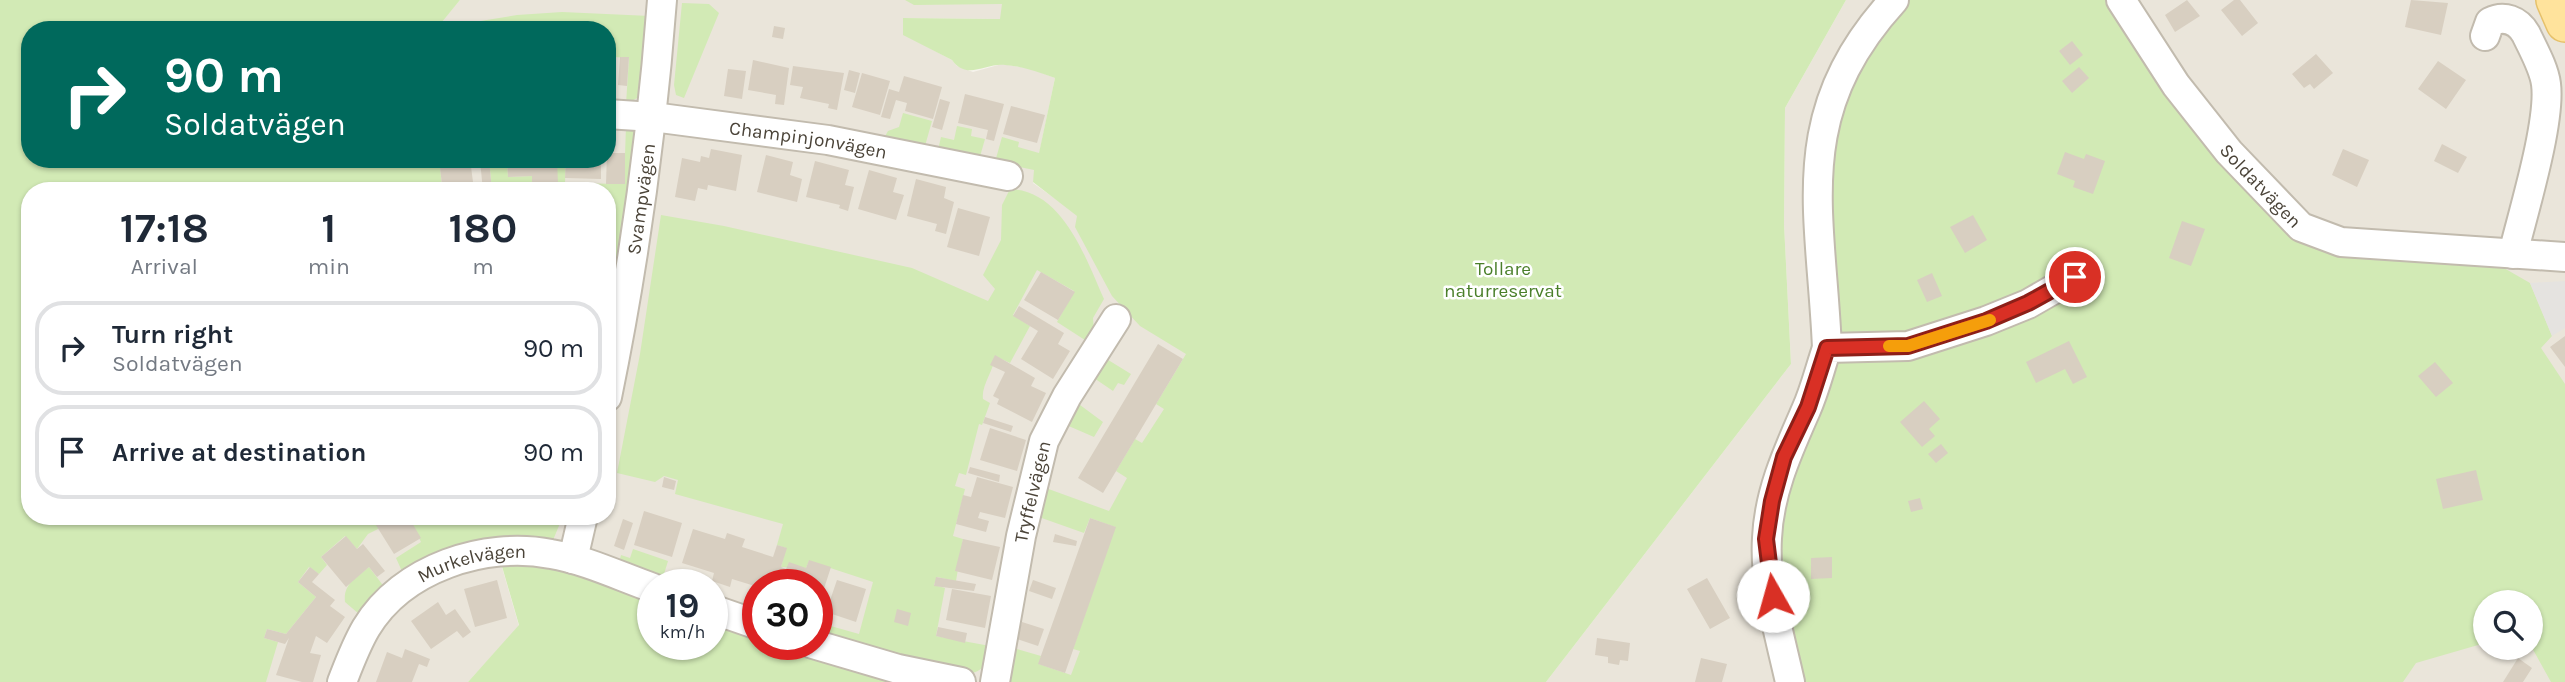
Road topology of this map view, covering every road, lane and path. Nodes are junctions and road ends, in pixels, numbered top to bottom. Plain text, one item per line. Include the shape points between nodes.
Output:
1 (662, 0) edge
2 (1894, 0) edge
3 (2122, 0) edge
4 (2555, 0) edge
5 (2565, 23) edge
6 (2485, 36) dead end
7 (616, 115) edge
8 (653, 117) junction
9 (1008, 176) dead end
10 (2513, 254) junction
11 (2565, 257) edge
12 (2075, 277) dead end
13 (616, 316) edge
14 (1116, 319) dead end
15 (1827, 348) junction
16 (581, 525) edge
17 (573, 559) junction
18 (637, 582) edge
19 (833, 650) edge
20 (342, 682) edge
21 (961, 682) edge
22 (995, 682) edge
23 (1790, 682) edge

1 - 8 street, Svampvägen
2 - 15 street via 1850,57 1827,112 1821,142 1815,206
3 - 10 street, Soldatvägen via 2176,85 2230,152 2301,227 2341,242
4 - 5 main road
6 - 10 street via 2490,22 2497,19 2522,27 2546,84 2545,114
7 - 8 street, Champinjonvägen
8 - 9 street, Champinjonvägen via 856,144
8 - 13 street, Svampvägen
10 - 11 street, Soldatvägen
12 - 15 street via 1986,321 1908,346
14 - 22 street, Tryffelvägen via 1044,441 1021,536
15 - 23 street via 1808,407 1784,457 1766,539
16 - 17 street
17 - 18 street, Murkelvägen
17 - 20 street, Murkelvägen via 501,552 457,560 431,571 401,591 367,626
19 - 21 street

